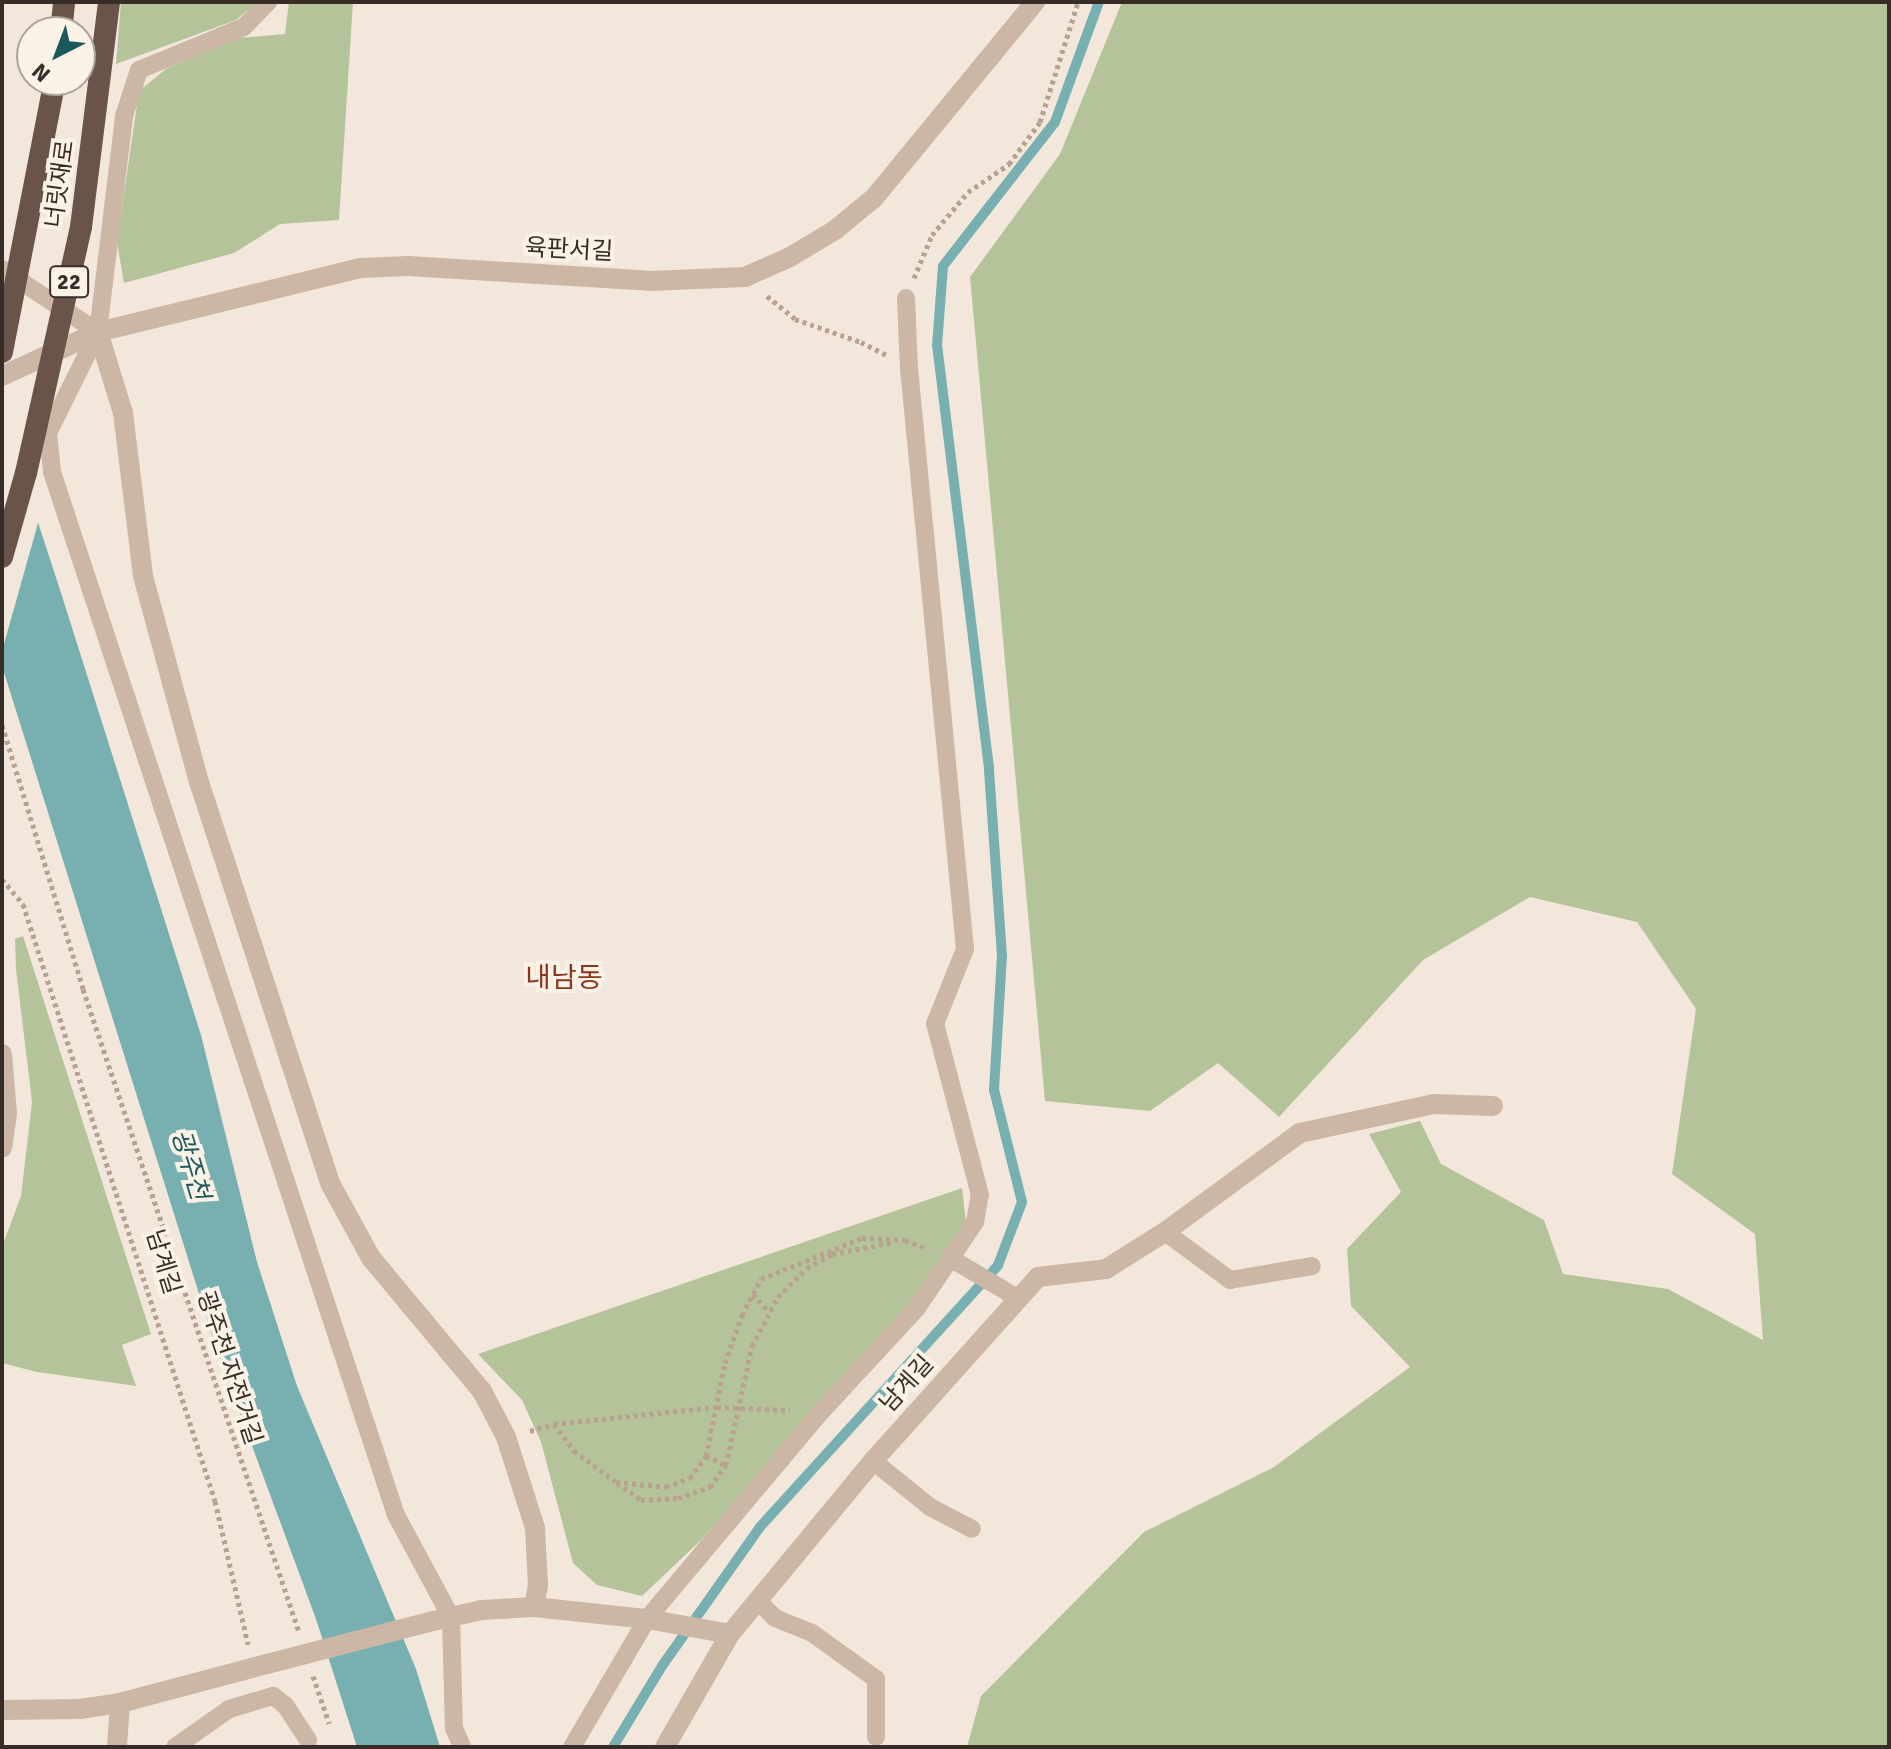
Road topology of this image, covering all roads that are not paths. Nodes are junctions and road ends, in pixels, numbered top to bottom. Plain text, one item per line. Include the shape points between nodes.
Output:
1 (109, 2) edge
2 (268, 2) edge
3 (1035, 2) edge
4 (52, 96) edge
5 (2, 269) edge
6 (906, 298) road end
7 (98, 332) junction
8 (2, 352) edge
9 (3, 376) edge
10 (2, 557) edge
11 (2, 1054) edge
12 (1493, 1106) dead end
13 (2, 1148) edge
14 (1165, 1232) junction
15 (954, 1260) junction
16 (1312, 1266) dead end
17 (1019, 1299) junction
18 (873, 1461) junction
19 (972, 1529) dead end
20 (757, 1600) junction
21 (534, 1607) junction
22 (442, 1619) junction
23 (657, 1621) junction
24 (721, 1632) junction
25 (120, 1703) junction
26 (2, 1710) edge
27 (876, 1737) dead end
28 (308, 1740) dead end
29 (183, 1745) edge
30 (117, 1747) edge
31 (462, 1747) edge
32 (572, 1747) edge
33 (665, 1747) edge

1 - 10 highway, 너릿재로 / 22, bridge via 81,227
2 - 7 lane via 244,27 139,70 124,116
3 - 7 street, 육판서길 via 874,198 835,230 745,277 650,281 408,266 360,268
4 - 8 highway, 너릿재로 / 22, bridge
5 - 7 lane
6 - 15 lane via 965,949 935,1024 980,1195 975,1222
7 - 9 street, 육판서길
7 - 21 street via 123,413 147,591 199,782 331,1185 371,1258 482,1391 506,1437 535,1528
7 - 22 lane via 48,433 52,472 396,1515
11 - 13 street via 7,1113
12 - 14 street, 남계길 via 1434,1104 1300,1133
14 - 16 lane via 1230,1280
14 - 17 street, 남계길 via 1106,1269 1038,1277
15 - 17 lane
15 - 23 lane via 821,1412
17 - 18 street, 남계길
18 - 19 lane via 930,1507
18 - 20 street, 남계길
20 - 24 street, 남계길
20 - 27 lane via 775,1618 812,1633 876,1679
21 - 22 street
21 - 23 street
22 - 25 street, bridge
22 - 31 lane via 454,1728
23 - 24 street
23 - 32 lane
24 - 33 street, 남계길
25 - 26 street
25 - 30 street
28 - 29 lane via 273,1696 229,1709

